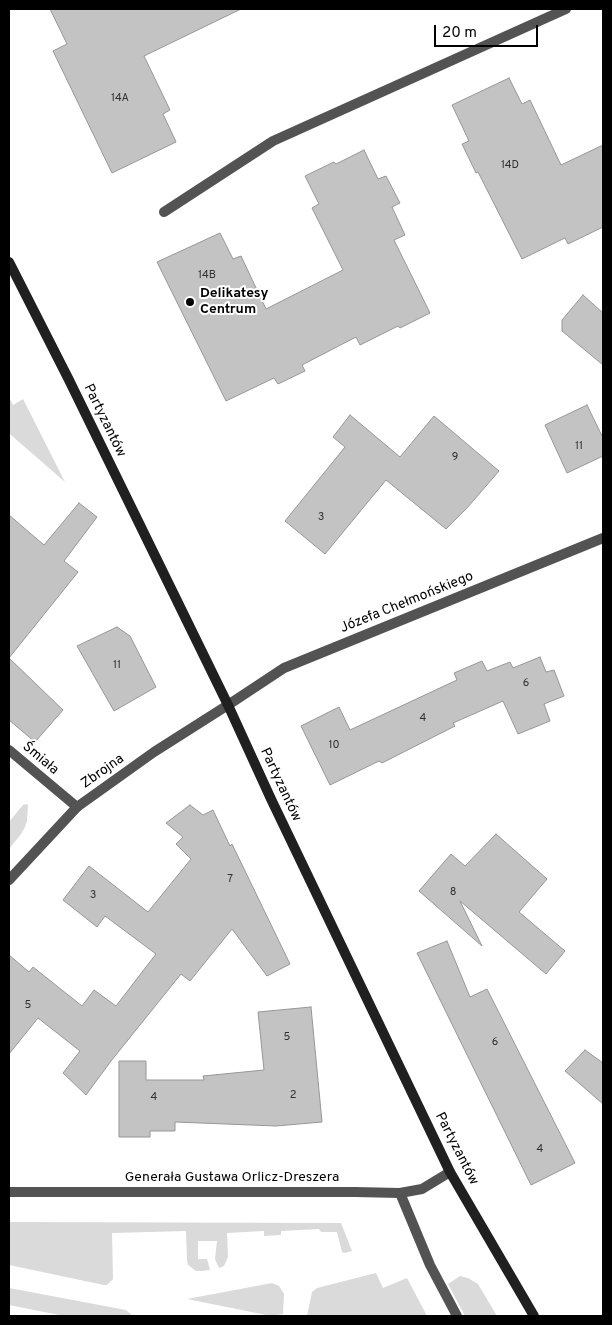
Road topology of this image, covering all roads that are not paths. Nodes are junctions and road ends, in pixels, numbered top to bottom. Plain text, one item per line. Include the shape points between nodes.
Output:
1 (566, 9) edge
2 (164, 212) dead end
3 (9, 262) edge
4 (603, 538) edge
5 (228, 705) junction
6 (9, 750) edge
7 (77, 808) junction
8 (9, 880) edge
9 (450, 1172) junction
10 (9, 1192) edge
11 (400, 1193) junction
12 (457, 1316) edge
13 (534, 1316) edge

1 - 2 street via 273,141
3 - 5 main road, Partyzantów
4 - 5 street, Józefa Chełmońskiego via 284,668
5 - 7 street, Zbrojna via 154,752
5 - 9 main road, Partyzantów
6 - 7 street, Śmiała
7 - 8 street, Zbrojna
9 - 11 street, Generała Gustawa Orlicz-Dreszera via 422,1189
9 - 13 main road, Partyzantów
10 - 11 street, Generała Gustawa Orlicz-Dreszera
11 - 12 street via 430,1265

